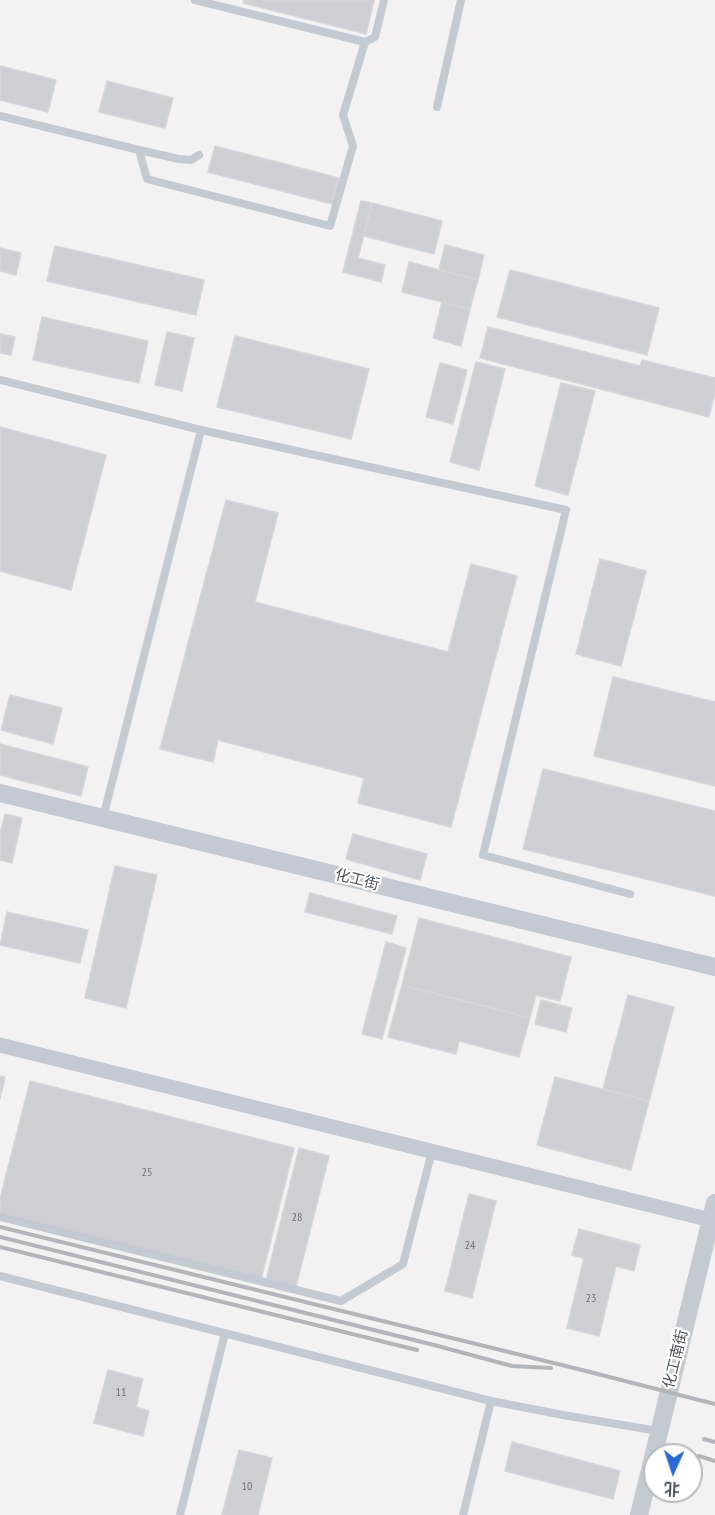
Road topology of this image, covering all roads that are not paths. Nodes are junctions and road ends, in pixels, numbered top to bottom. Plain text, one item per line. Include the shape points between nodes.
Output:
1 (195, 0) edge
2 (384, 0) edge
3 (461, 0) edge
4 (365, 42) junction
5 (436, 107) dead end
6 (0, 116) edge
7 (139, 150) junction
8 (200, 155) dead end
9 (0, 380) edge
10 (201, 430) junction
11 (0, 793) edge
12 (103, 818) junction
13 (630, 894) dead end
14 (715, 967) edge
15 (0, 1045) edge
16 (432, 1151) junction
17 (713, 1211) edge
18 (0, 1217) edge
19 (0, 1276) edge
20 (225, 1333) junction
21 (491, 1401) junction
22 (659, 1432) junction
23 (180, 1515) edge
24 (463, 1515) edge
25 (639, 1515) edge

1 - 4 lane
2 - 4 lane via 375,37
3 - 5 lane
4 - 7 lane via 343,115 353,146 330,226 147,179
6 - 7 lane
7 - 8 lane via 191,160
9 - 10 lane
10 - 12 lane
10 - 13 lane via 566,510 483,855
11 - 12 street, 化工街
12 - 14 street, 化工街
15 - 16 street
16 - 17 street
16 - 18 lane via 403,1264 341,1301
17 - 22 street, 化工南街
19 - 20 lane
20 - 21 lane
20 - 23 lane
21 - 22 lane
21 - 24 lane
22 - 25 street, 化工南街

